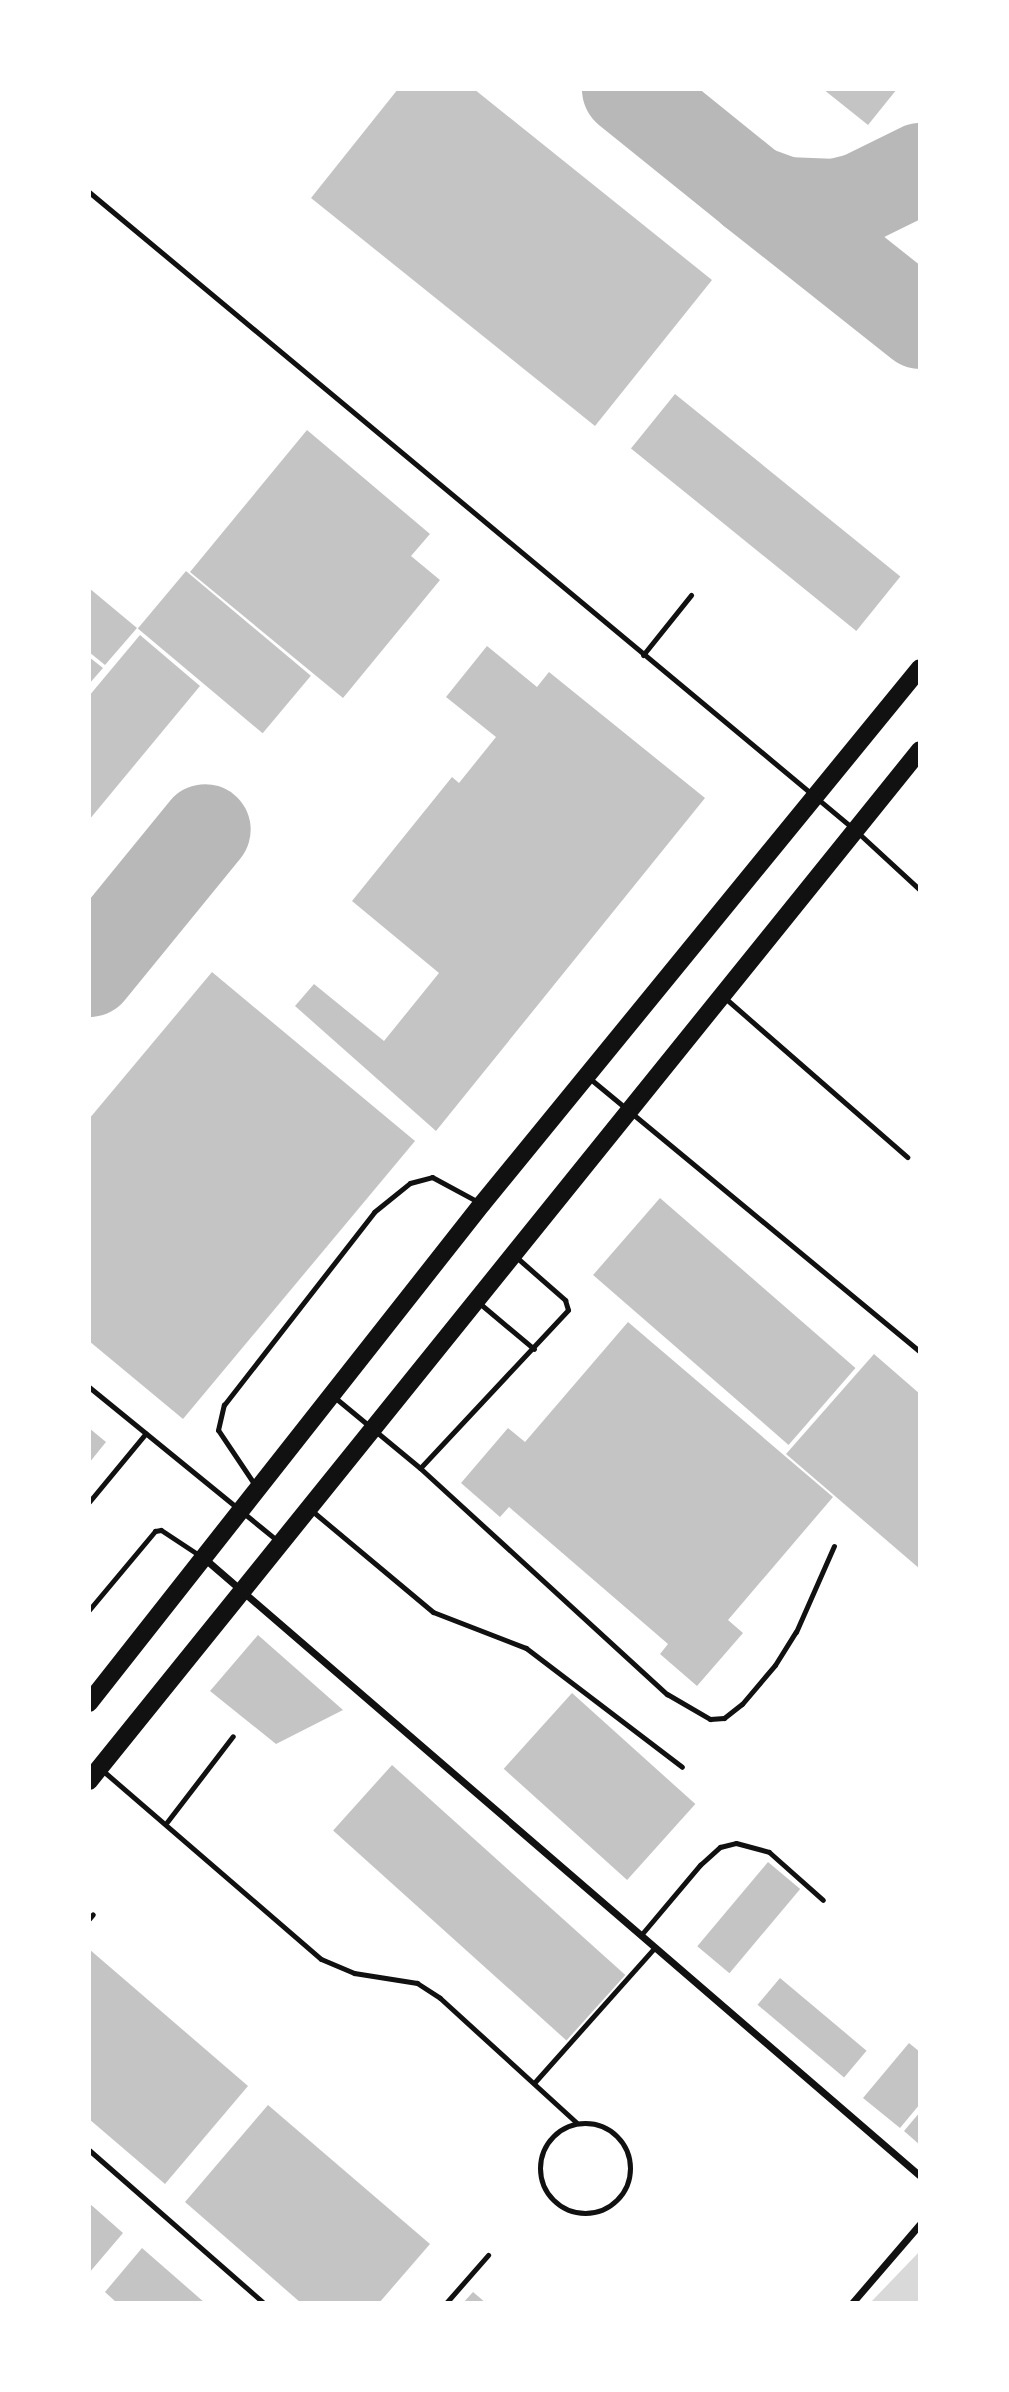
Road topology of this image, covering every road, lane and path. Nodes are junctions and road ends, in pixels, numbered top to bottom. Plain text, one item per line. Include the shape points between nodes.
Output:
1 (89, 192) edge
2 (691, 595) dead end
3 (643, 655) junction
4 (920, 668) edge
5 (918, 757) edge
6 (816, 798) junction
7 (855, 830) junction
8 (920, 890) edge
9 (721, 994) junction
10 (587, 1077) junction
11 (628, 1109) junction
12 (907, 1157) dead end
13 (482, 1204) junction
14 (513, 1254) junction
15 (475, 1300) junction
16 (534, 1349) junction
17 (920, 1352) edge
18 (89, 1387) edge
19 (331, 1395) junction
20 (373, 1428) junction
21 (146, 1433) junction
22 (420, 1468) junction
23 (258, 1490) junction
24 (89, 1502) edge
25 (309, 1508) junction
26 (241, 1512) junction
27 (281, 1543) junction
28 (834, 1546) dead end
29 (205, 1559) junction
30 (242, 1590) junction
31 (89, 1610) edge
32 (89, 1703) edge
33 (233, 1736) dead end
34 (682, 1767) dead end
35 (94, 1774) edge
36 (167, 1822) junction
37 (824, 1900) dead end
38 (641, 1935) junction
39 (655, 1947) junction
40 (534, 2083) junction
41 (577, 2123) junction
42 (89, 2150) edge
43 (920, 2176) edge
44 (920, 2224) edge
45 (488, 2255) dead end
46 (264, 2303) edge
47 (446, 2303) edge
48 (852, 2303) edge

1 - 3 lane
2 - 3 lane
3 - 6 lane
4 - 6 main road
5 - 7 main road
6 - 7 lane
6 - 10 main road
7 - 8 lane
7 - 9 main road
9 - 11 main road
9 - 12 lane
10 - 11 lane
10 - 13 main road
11 - 14 main road
11 - 17 lane
13 - 19 main road
13 - 23 lane via 432,1177 410,1183 374,1212 224,1405 218,1430
14 - 15 main road
14 - 16 lane via 565,1300 568,1310
15 - 16 lane
15 - 20 main road
16 - 22 lane
18 - 21 lane
19 - 20 lane
19 - 23 main road
20 - 22 lane
20 - 25 main road
21 - 24 lane
21 - 26 lane
22 - 28 lane via 667,1695 710,1719 724,1718 742,1704 775,1665 814,1597
23 - 26 main road
25 - 27 main road
25 - 34 lane via 433,1612 526,1648
26 - 27 lane
26 - 29 main road
27 - 30 main road
29 - 30 street
29 - 31 lane via 161,1530 155,1531
29 - 32 main road
30 - 35 main road
30 - 38 street
33 - 36 lane
35 - 36 lane
36 - 40 lane via 321,1959 354,1973 417,1983 440,1998
37 - 38 lane via 769,1853 736,1843 720,1847 700,1865
38 - 39 street
39 - 40 lane
39 - 43 street
40 - 41 lane
41 - 41 lane via 557,2132 544,2148 540,2176 554,2201 580,2213 596,2212 622,2195 629,2181 629,2158 619,2137 607,2127
42 - 46 lane
44 - 48 street
45 - 47 lane

